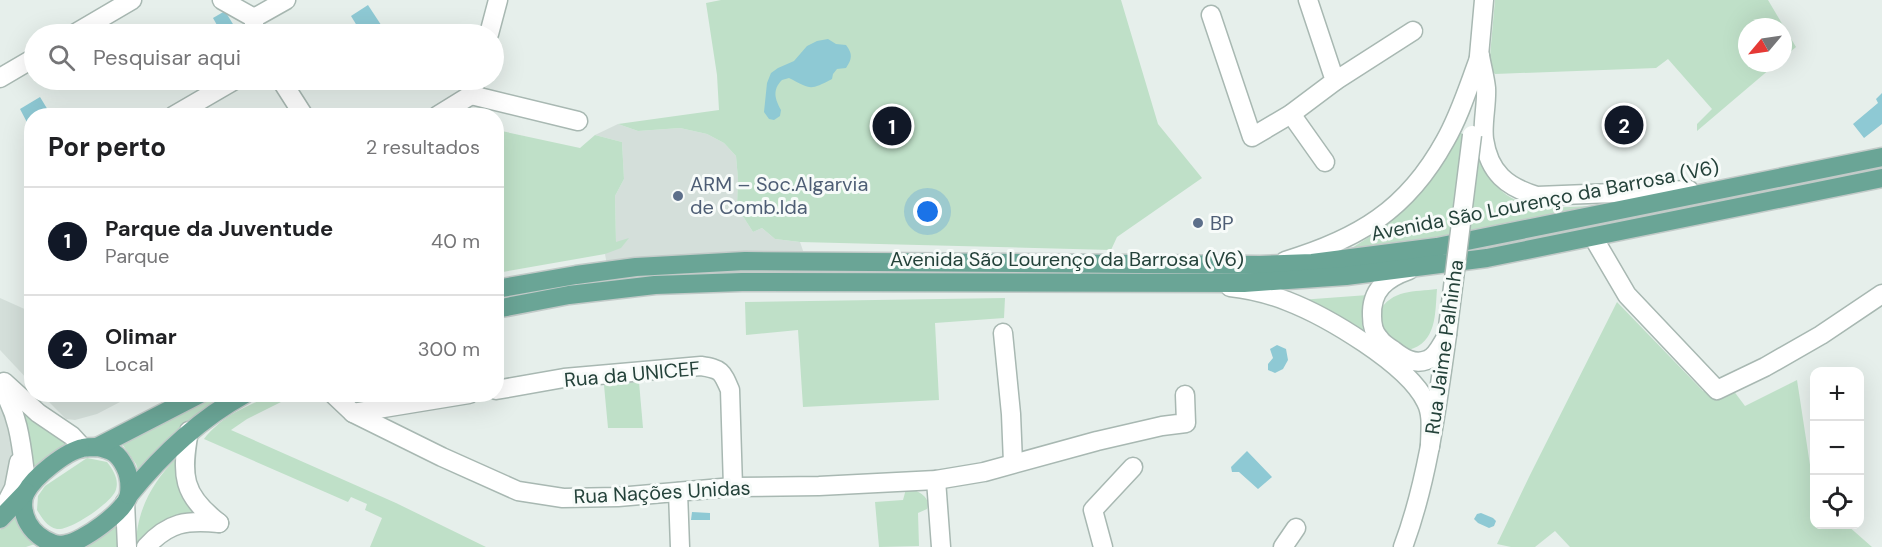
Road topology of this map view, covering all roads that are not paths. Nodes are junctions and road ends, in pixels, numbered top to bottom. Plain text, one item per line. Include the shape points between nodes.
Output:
1 (132, 0) edge
2 (222, 0) edge
3 (286, 0) edge
4 (498, 0) edge
5 (1308, 0) edge
6 (1484, 0) edge
7 (1210, 15) dead end
8 (91, 24) edge
9 (252, 24) edge
10 (256, 24) edge
11 (492, 24) edge
12 (1413, 32) dead end
13 (1480, 56) junction
14 (24, 64) edge
15 (0, 78) edge
16 (1335, 81) junction
17 (218, 90) edge
18 (287, 90) edge
19 (469, 90) edge
20 (482, 90) edge
21 (187, 108) edge
22 (299, 108) edge
23 (447, 108) edge
24 (1291, 114) junction
25 (578, 121) dead end
26 (1882, 157) edge
27 (1325, 162) dead end
28 (1882, 178) edge
29 (1722, 189) junction
30 (1593, 237) junction
31 (1276, 264) junction
32 (1414, 268) junction
33 (1195, 282) junction
34 (504, 288) edge
35 (1882, 294) edge
36 (504, 307) edge
37 (1003, 333) dead end
38 (1447, 335) junction
39 (0, 379) edge
40 (0, 386) edge
41 (504, 389) edge
42 (1185, 395) dead end
43 (24, 400) edge
44 (26, 402) edge
45 (183, 402) edge
46 (231, 402) edge
47 (341, 402) edge
48 (420, 402) edge
49 (353, 413) junction
50 (189, 431) junction
51 (21, 443) junction
52 (90, 447) junction
53 (1430, 447) junction
54 (1013, 463) junction
55 (1133, 467) dead end
56 (936, 480) junction
57 (733, 487) junction
58 (26, 490) junction
59 (678, 492) junction
60 (127, 499) junction
61 (0, 517) edge
62 (1296, 528) dead end
63 (53, 545) edge
64 (127, 547) edge
65 (146, 547) edge
66 (680, 547) edge
67 (941, 547) edge
68 (1102, 547) edge
69 (1283, 547) edge
70 (1403, 547) edge

1 - 8 street
2 - 9 street
3 - 10 street
4 - 11 street
5 - 16 street
6 - 13 street, Rua Jaime Palhinha
7 - 24 street via 1252,137
12 - 16 street
13 - 29 street via 1486,90 1484,139 1490,160 1501,177 1517,190 1548,196
13 - 31 street via 1446,140 1407,194 1359,232
13 - 38 street, Rua Jaime Palhinha, bridge
14 - 15 street
16 - 24 street
17 - 21 street
18 - 22 street
19 - 23 street
20 - 25 street
24 - 27 street
26 - 29 main road, Avenida São Lourenço da Barrosa (V6)
28 - 30 main road, Avenida São Lourenço da Barrosa (V6)
29 - 31 main road, Avenida São Lourenço da Barrosa (V6) via 1437,248
30 - 32 main road, Avenida São Lourenço da Barrosa (V6)
30 - 35 street via 1627,295 1717,390 1821,335
31 - 34 main road, Avenida São Lourenço da Barrosa (V6) via 745,261 636,267
32 - 33 main road, Avenida São Lourenço da Barrosa (V6) via 1296,280
32 - 38 street via 1393,276 1376,292 1371,307 1378,337 1404,359 1416,362 1429,360
33 - 36 main road, Avenida São Lourenço da Barrosa (V6) via 677,284 569,295
33 - 53 street via 1242,288 1286,300 1347,332 1380,355 1414,383 1426,402 1431,417
37 - 54 street
38 - 53 street, Rua Jaime Palhinha
39 - 43 street
40 - 51 street via 7,396
41 - 57 street, Rua da UNICEF via 564,378 700,366 717,368 730,390
42 - 54 street, Rua Nações Unidas via 1186,423
44 - 52 street
45 - 52 main road
46 - 50 main road
47 - 49 street, Rua Nações Unidas
48 - 49 street
49 - 59 street, Rua Nações Unidas via 518,491 563,498
50 - 60 main road
50 - 65 street via 184,471 188,488 203,511 219,523 193,522 169,527
51 - 58 street
51 - 61 street via 14,488
52 - 58 main road via 71,453 45,470
52 - 60 main road via 111,450 121,460 128,474
53 - 70 street, Rua Jaime Palhinha
54 - 56 street, Rua Nações Unidas
55 - 68 street via 1093,510
56 - 57 street, Rua Nações Unidas
56 - 67 street
57 - 59 street, Rua Nações Unidas
58 - 61 main road
58 - 63 main road via 23,508 28,524
59 - 66 street
60 - 63 main road via 103,524 79,539
60 - 64 street
62 - 69 street

